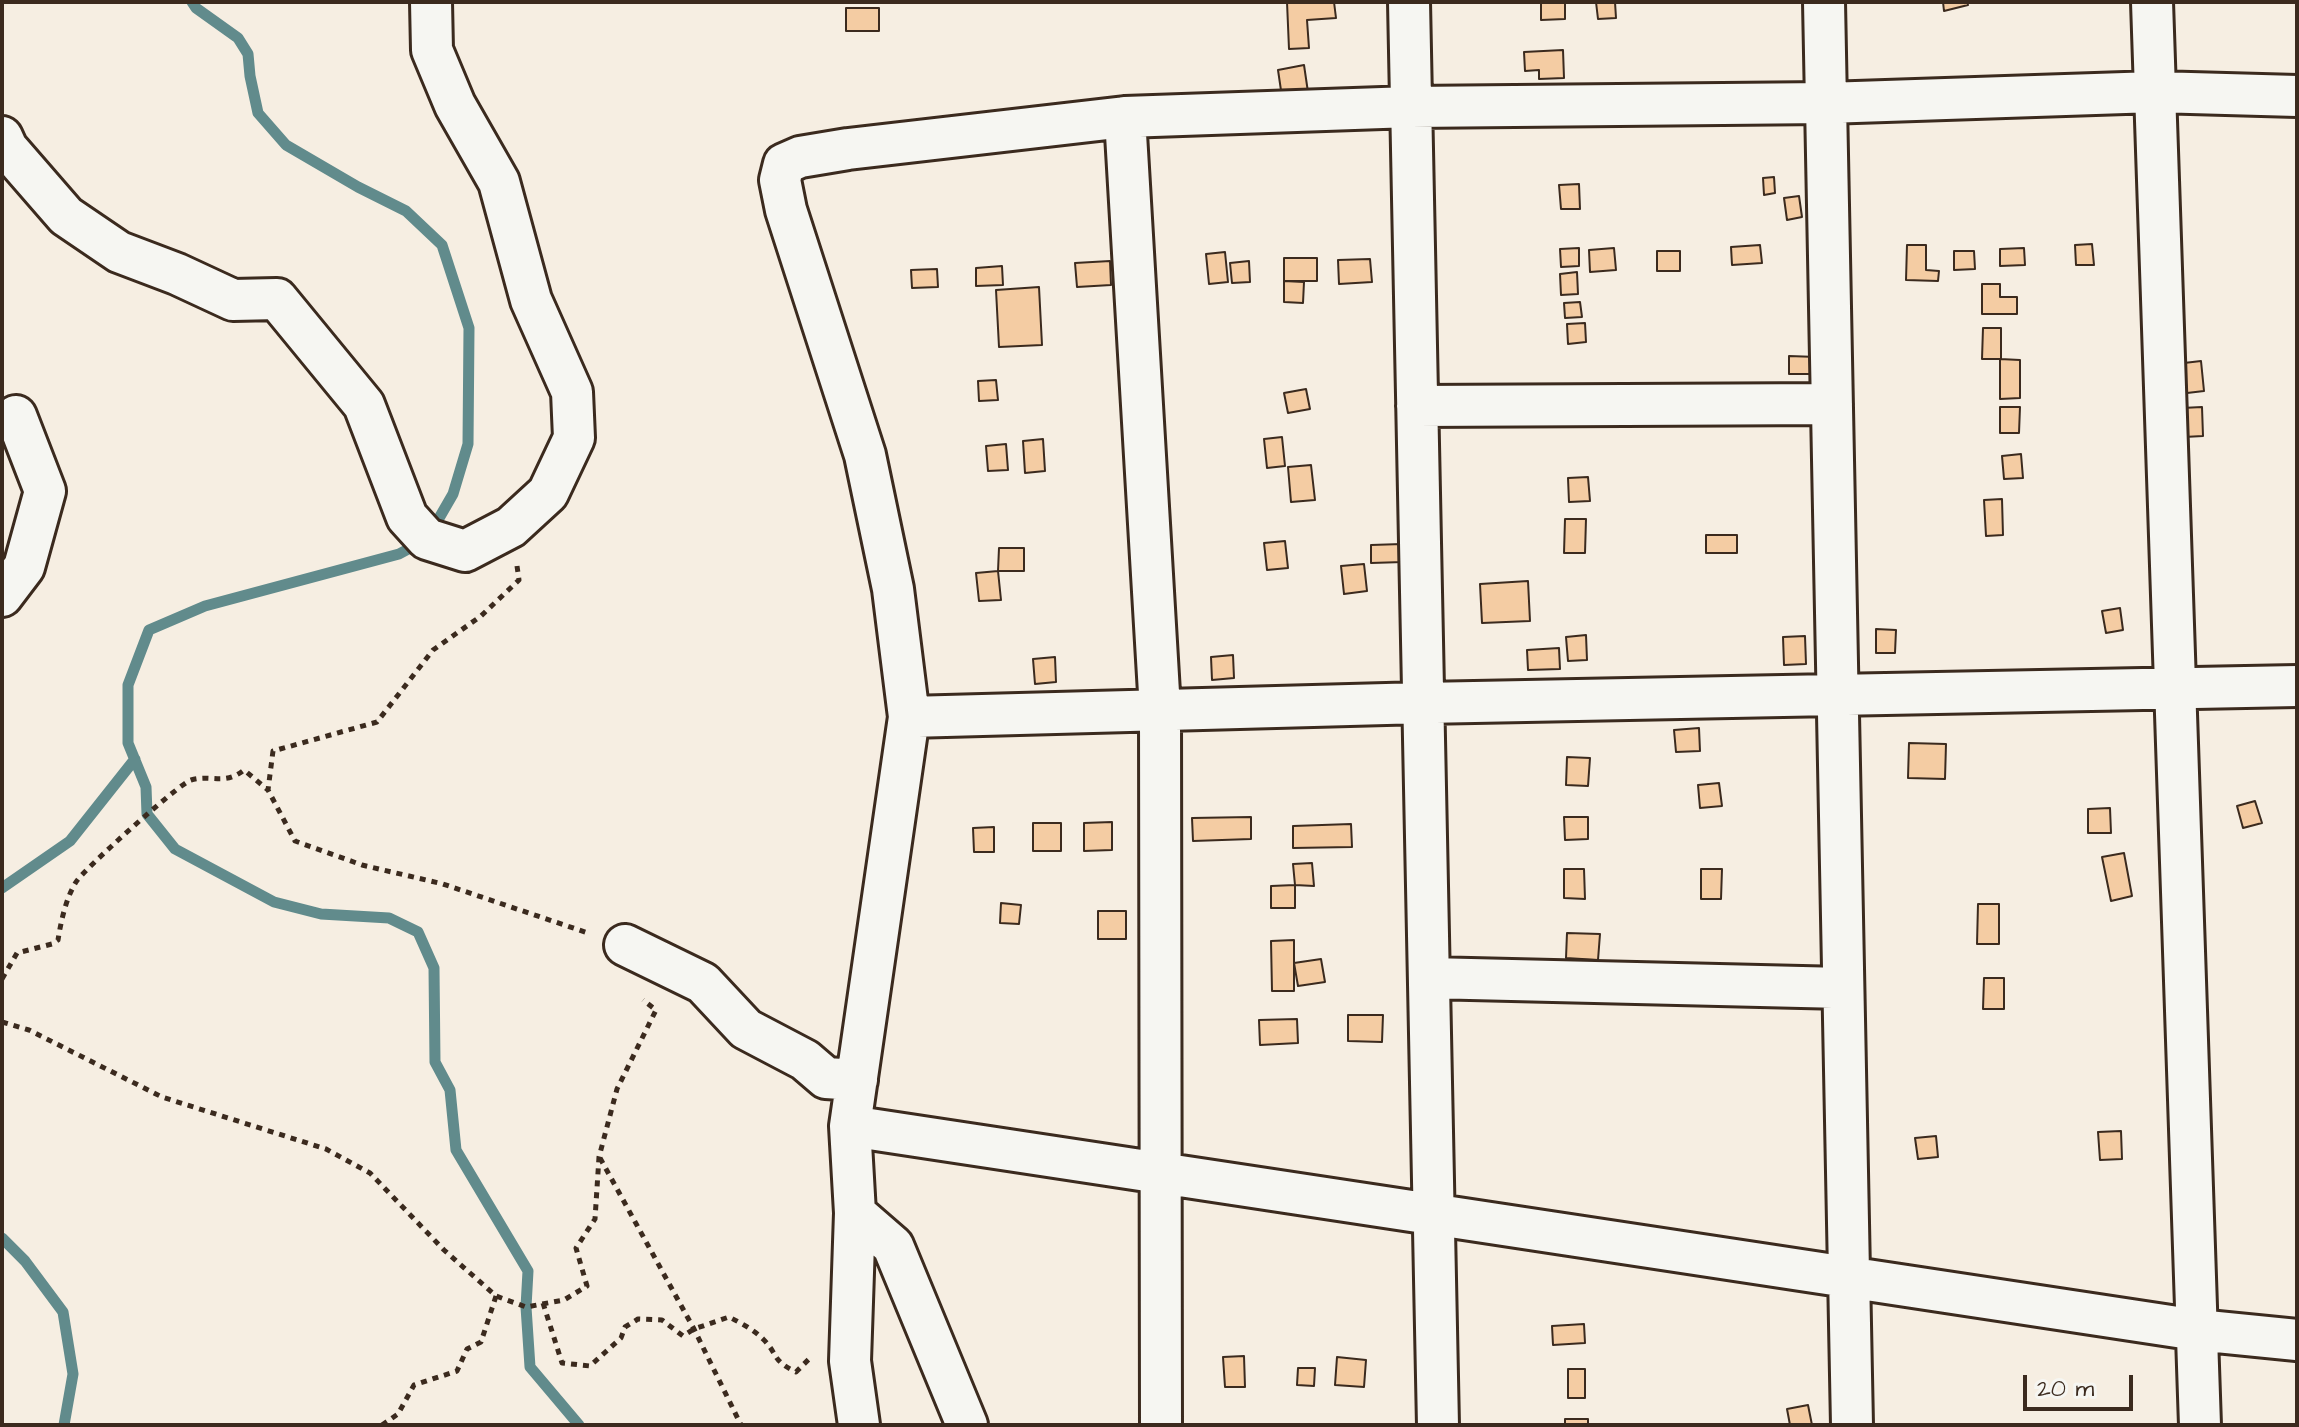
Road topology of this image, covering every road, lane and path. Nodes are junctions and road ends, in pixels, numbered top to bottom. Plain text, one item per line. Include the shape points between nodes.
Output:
1 (431, 2) edge
2 (1409, 2) edge
3 (1824, 2) edge
4 (2152, 2) edge
5 (2155, 92) junction
6 (2297, 96) edge
7 (1826, 103) junction
8 (1411, 107) junction
9 (1125, 117) junction
10 (2, 137) edge
11 (1832, 404) junction
12 (1417, 406) junction
13 (16, 416) dead end
14 (511, 527) junction
15 (2, 596) edge
16 (2297, 686) edge
17 (2174, 689) junction
18 (1838, 696) junction
19 (1423, 703) junction
20 (1160, 710) junction
21 (909, 717) junction
22 (268, 790) junction
23 (625, 945) junction
24 (1429, 978) junction
25 (2, 979) edge
26 (1843, 988) junction
27 (2, 1022) edge
28 (857, 1080) junction
29 (850, 1126) junction
30 (599, 1157) junction
31 (1162, 1173) junction
32 (855, 1213) junction
33 (1434, 1214) junction
34 (1849, 1277) junction
35 (496, 1296) junction
36 (543, 1303) junction
37 (694, 1329) junction
38 (2197, 1330) junction
39 (2297, 1340) edge
40 (850, 1361) junction
41 (382, 1425) edge
42 (741, 1425) edge
43 (859, 1425) edge
44 (967, 1425) edge
45 (1161, 1425) edge
46 (1438, 1425) edge
47 (1852, 1425) edge
48 (2200, 1425) edge

1 - 14 street via 432,50 455,105 499,182 531,300 572,392 574,438 548,493
2 - 8 street
3 - 7 street
4 - 5 street
5 - 6 street
5 - 7 street
5 - 17 street
7 - 8 street
7 - 11 street
8 - 9 street
8 - 12 street
9 - 20 street
9 - 21 street via 812,155 789,160 781,171 786,210 865,455 893,589
10 - 14 street via 66,216 119,252 233,300 277,299 364,405 407,517 427,539 465,551
11 - 12 street
11 - 18 street
12 - 19 street
13 - 15 street via 45,491 24,567
14 - 22 path via 519,580 433,650 377,722 273,751
16 - 17 street
17 - 18 street
17 - 38 street
18 - 19 street
18 - 26 street
19 - 20 street
19 - 24 street
20 - 21 street
20 - 31 street
21 - 28 street
22 - 23 path via 295,841
22 - 25 path via 244,770 234,778 189,780 77,880 65,904 58,940 17,953
23 - 28 street via 703,983 746,1029 805,1060 826,1078
23 - 30 path via 624,983 656,1010 617,1089
24 - 26 street
24 - 33 street
26 - 34 street
27 - 35 path via 29,1030 162,1097 326,1149 370,1173
28 - 29 street
29 - 31 street
29 - 32 street
30 - 36 path via 595,1219 576,1248 587,1286 564,1300
30 - 37 path
31 - 33 street
31 - 45 street
32 - 40 street
32 - 44 street via 893,1246
33 - 34 street
33 - 46 street
34 - 38 street
34 - 47 street
35 - 36 path via 526,1307
35 - 41 path via 481,1342 467,1349 457,1371 414,1385 398,1414
36 - 37 path via 562,1363 590,1366 638,1319 662,1320 683,1336
37 - 40 path via 729,1317 759,1335 775,1359 796,1372 813,1355 826,1352
37 - 42 path
38 - 39 street
38 - 48 street
40 - 43 street

